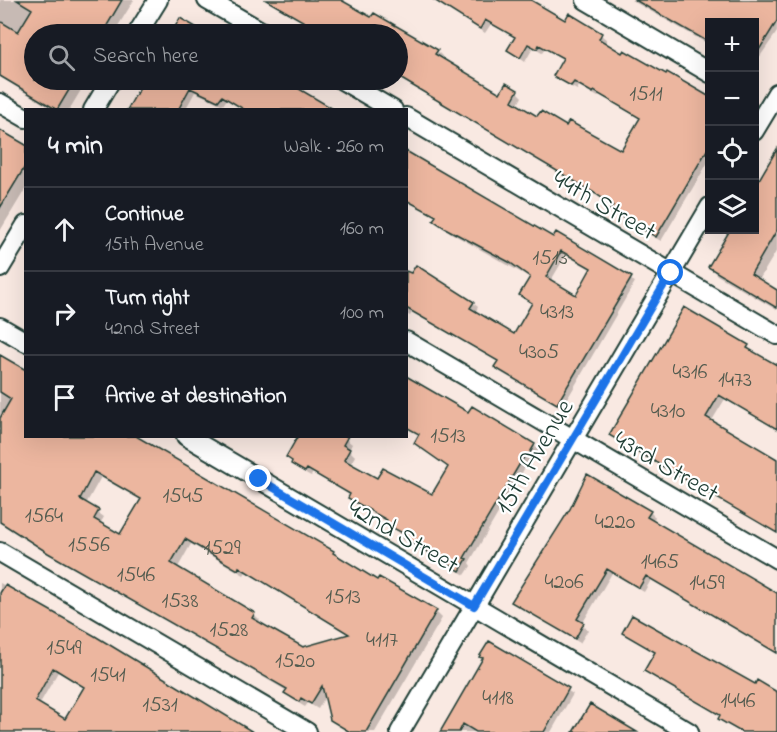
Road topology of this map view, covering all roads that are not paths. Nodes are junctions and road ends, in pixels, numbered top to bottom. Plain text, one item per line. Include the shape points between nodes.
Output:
1 (158, 0) edge
2 (207, 0) edge
3 (586, 0) edge
4 (143, 24) edge
5 (249, 24) edge
6 (708, 72) edge
7 (105, 90) edge
8 (359, 90) edge
9 (0, 103) edge
10 (769, 103) edge
11 (94, 108) edge
12 (390, 108) edge
13 (24, 117) edge
14 (408, 118) edge
15 (757, 126) edge
16 (705, 215) edge
17 (24, 228) edge
18 (0, 268) edge
19 (671, 273) junction
20 (0, 327) edge
21 (777, 335) edge
22 (24, 341) edge
23 (408, 342) edge
24 (189, 438) edge
25 (573, 439) junction
26 (0, 552) edge
27 (777, 559) edge
28 (474, 606) junction
29 (307, 732) edge
30 (400, 732) edge
31 (689, 732) edge

1 - 4 street
2 - 5 street
3 - 6 street
7 - 11 street
8 - 12 street
9 - 13 street
10 - 15 street
14 - 19 street, 44th Street
16 - 19 street, 15th Avenue
17 - 18 street
19 - 21 street, 44th Street
19 - 25 street, 15th Avenue
20 - 22 street
23 - 25 street, 43rd Street
24 - 28 street, 42nd Street
25 - 27 street, 43rd Street
25 - 28 street, 15th Avenue
26 - 29 street
28 - 30 street, 15th Avenue
28 - 31 street, 42nd Street

